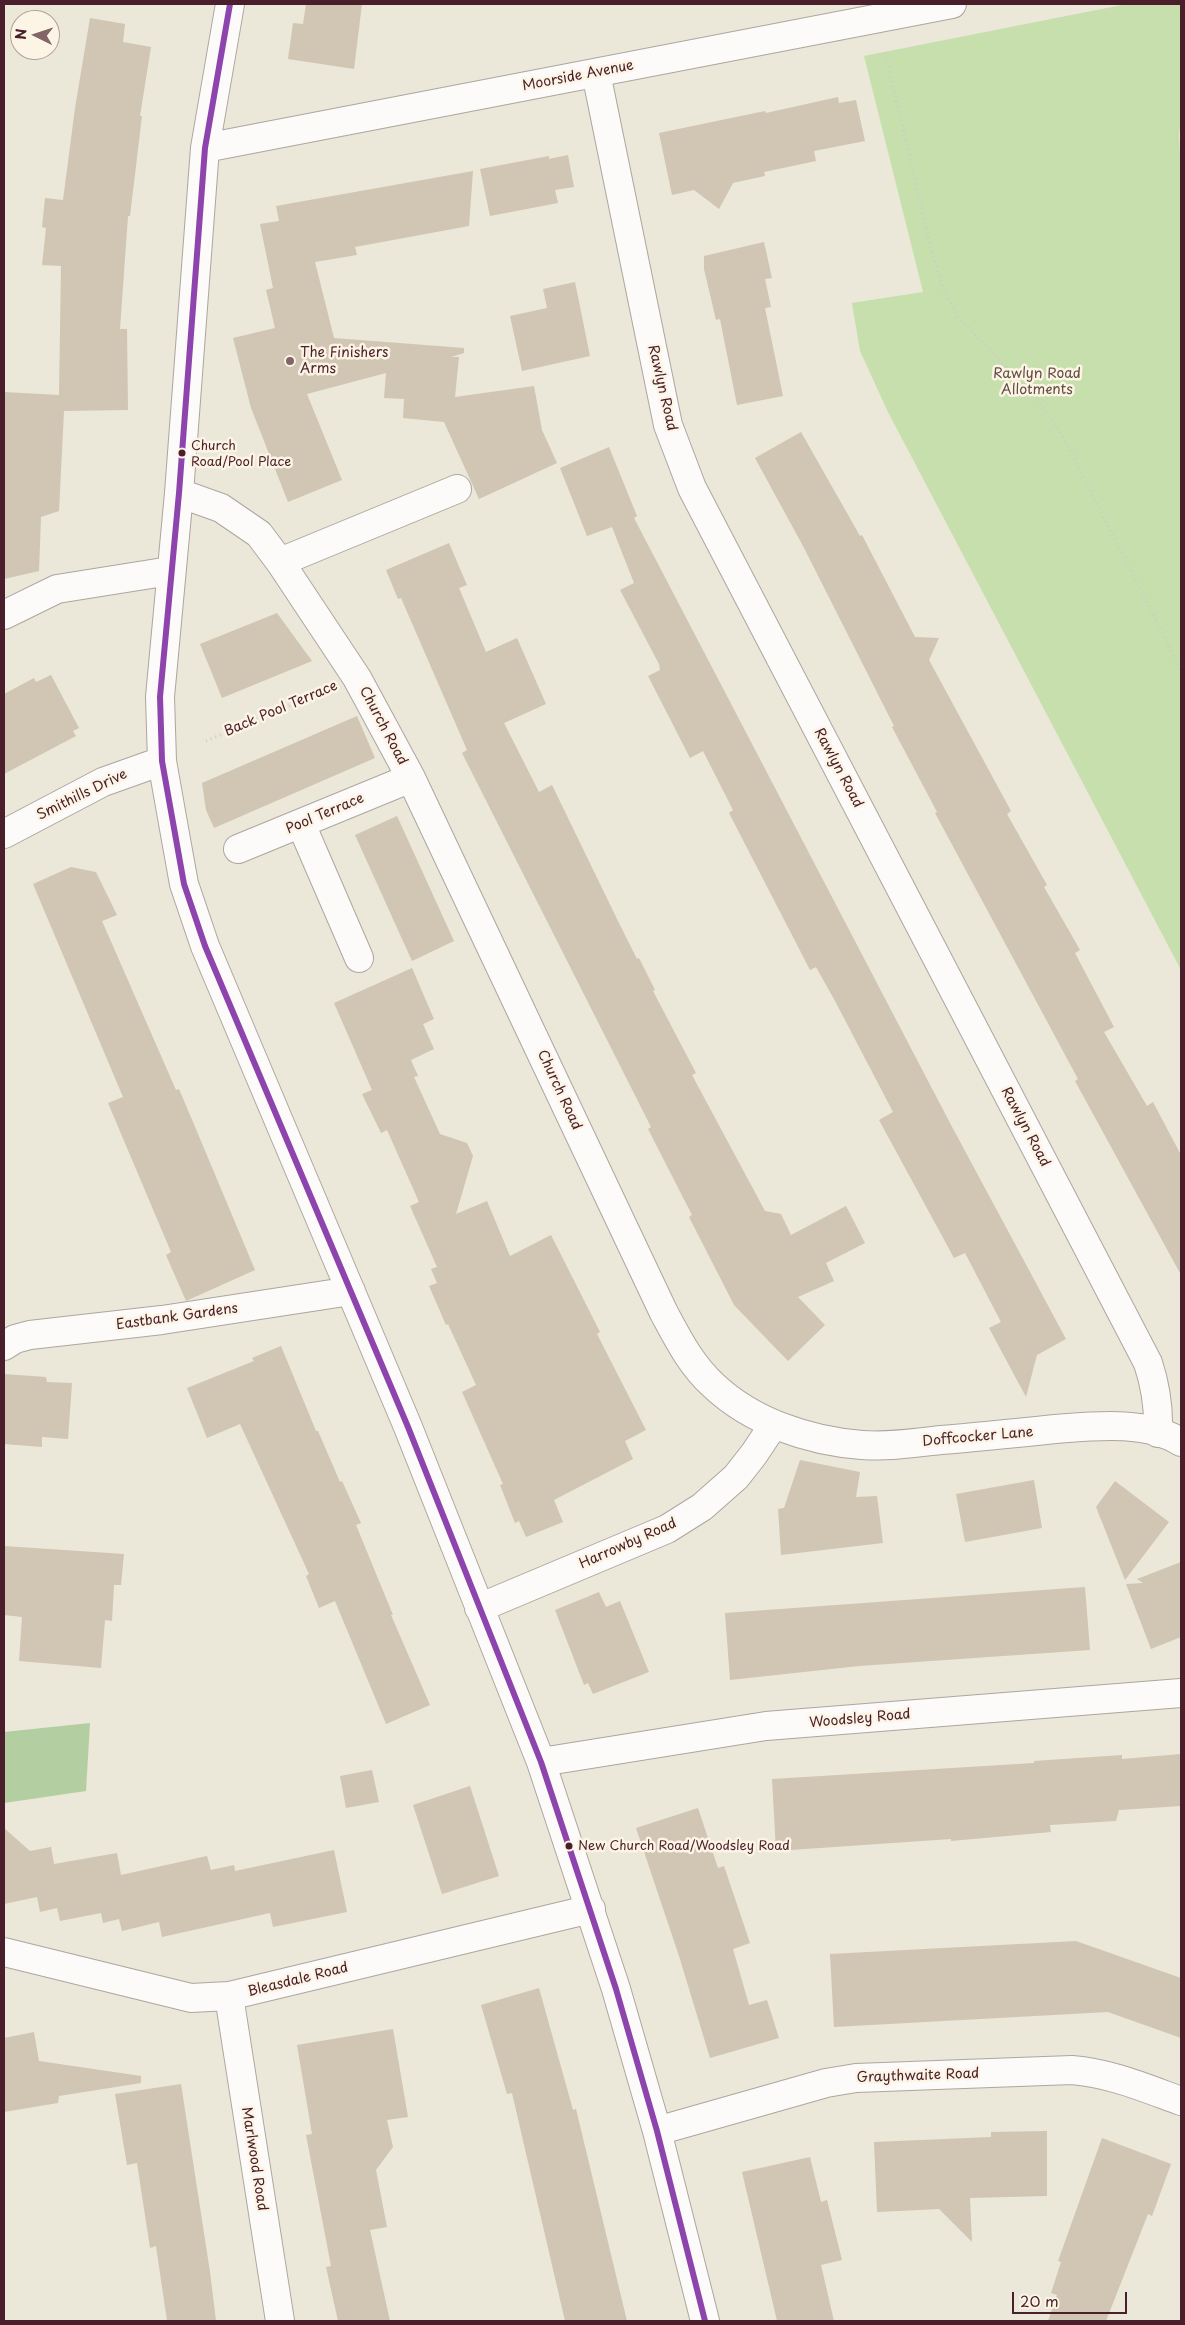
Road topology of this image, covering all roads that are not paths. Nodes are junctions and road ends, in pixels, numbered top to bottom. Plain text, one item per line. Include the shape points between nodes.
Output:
1 (230, 4) edge
2 (952, 4) edge
3 (596, 73) junction
4 (205, 148) junction
5 (457, 489) dead end
6 (179, 493) junction
7 (280, 562) junction
8 (170, 571) junction
9 (4, 614) edge
10 (162, 761) junction
11 (411, 778) junction
12 (301, 824) junction
13 (4, 834) edge
14 (238, 850) dead end
15 (359, 958) dead end
16 (351, 1291) junction
17 (4, 1346) edge
18 (774, 1424) junction
19 (1170, 1438) edge
20 (479, 1608) junction
21 (1181, 1693) edge
22 (541, 1762) junction
23 (591, 1909) junction
24 (4, 1952) edge
25 (229, 1996) junction
26 (1181, 2101) edge
27 (657, 2131) junction
28 (280, 2321) edge
29 (705, 2321) edge

1 - 4 street
2 - 3 street, Moorside Avenue
3 - 4 street, Moorside Avenue
3 - 19 street, Rawlyn Road via 668,425 692,488 1148,1363
4 - 6 street
5 - 7 street
6 - 7 street, Church Road via 221,508 259,534
6 - 8 street
7 - 11 street, Church Road via 357,678
8 - 9 street via 57,589
8 - 10 street via 161,688
10 - 13 street, Smithills Drive via 103,782
10 - 16 street via 184,884 205,946
11 - 12 street, Pool Terrace
11 - 18 street, Church Road via 664,1313 686,1353 712,1385 742,1408
12 - 14 street, Pool Terrace
12 - 15 street
16 - 17 street, Eastbank Gardens via 162,1320 30,1335
16 - 20 street
18 - 19 street, Doffcocker Lane via 834,1442 864,1445 1086,1426 1126,1426
18 - 20 street, Harrowby Road via 736,1477 702,1507 667,1529
20 - 22 street
21 - 22 street, Woodsley Road via 766,1726
22 - 23 street
23 - 25 street, Bleasdale Road
23 - 27 street
24 - 25 street, Bleasdale Road via 191,1998
25 - 28 street, Marlwood Road
26 - 27 street, Graythwaite Road via 1113,2076 1072,2070 856,2078 817,2085
27 - 29 street

